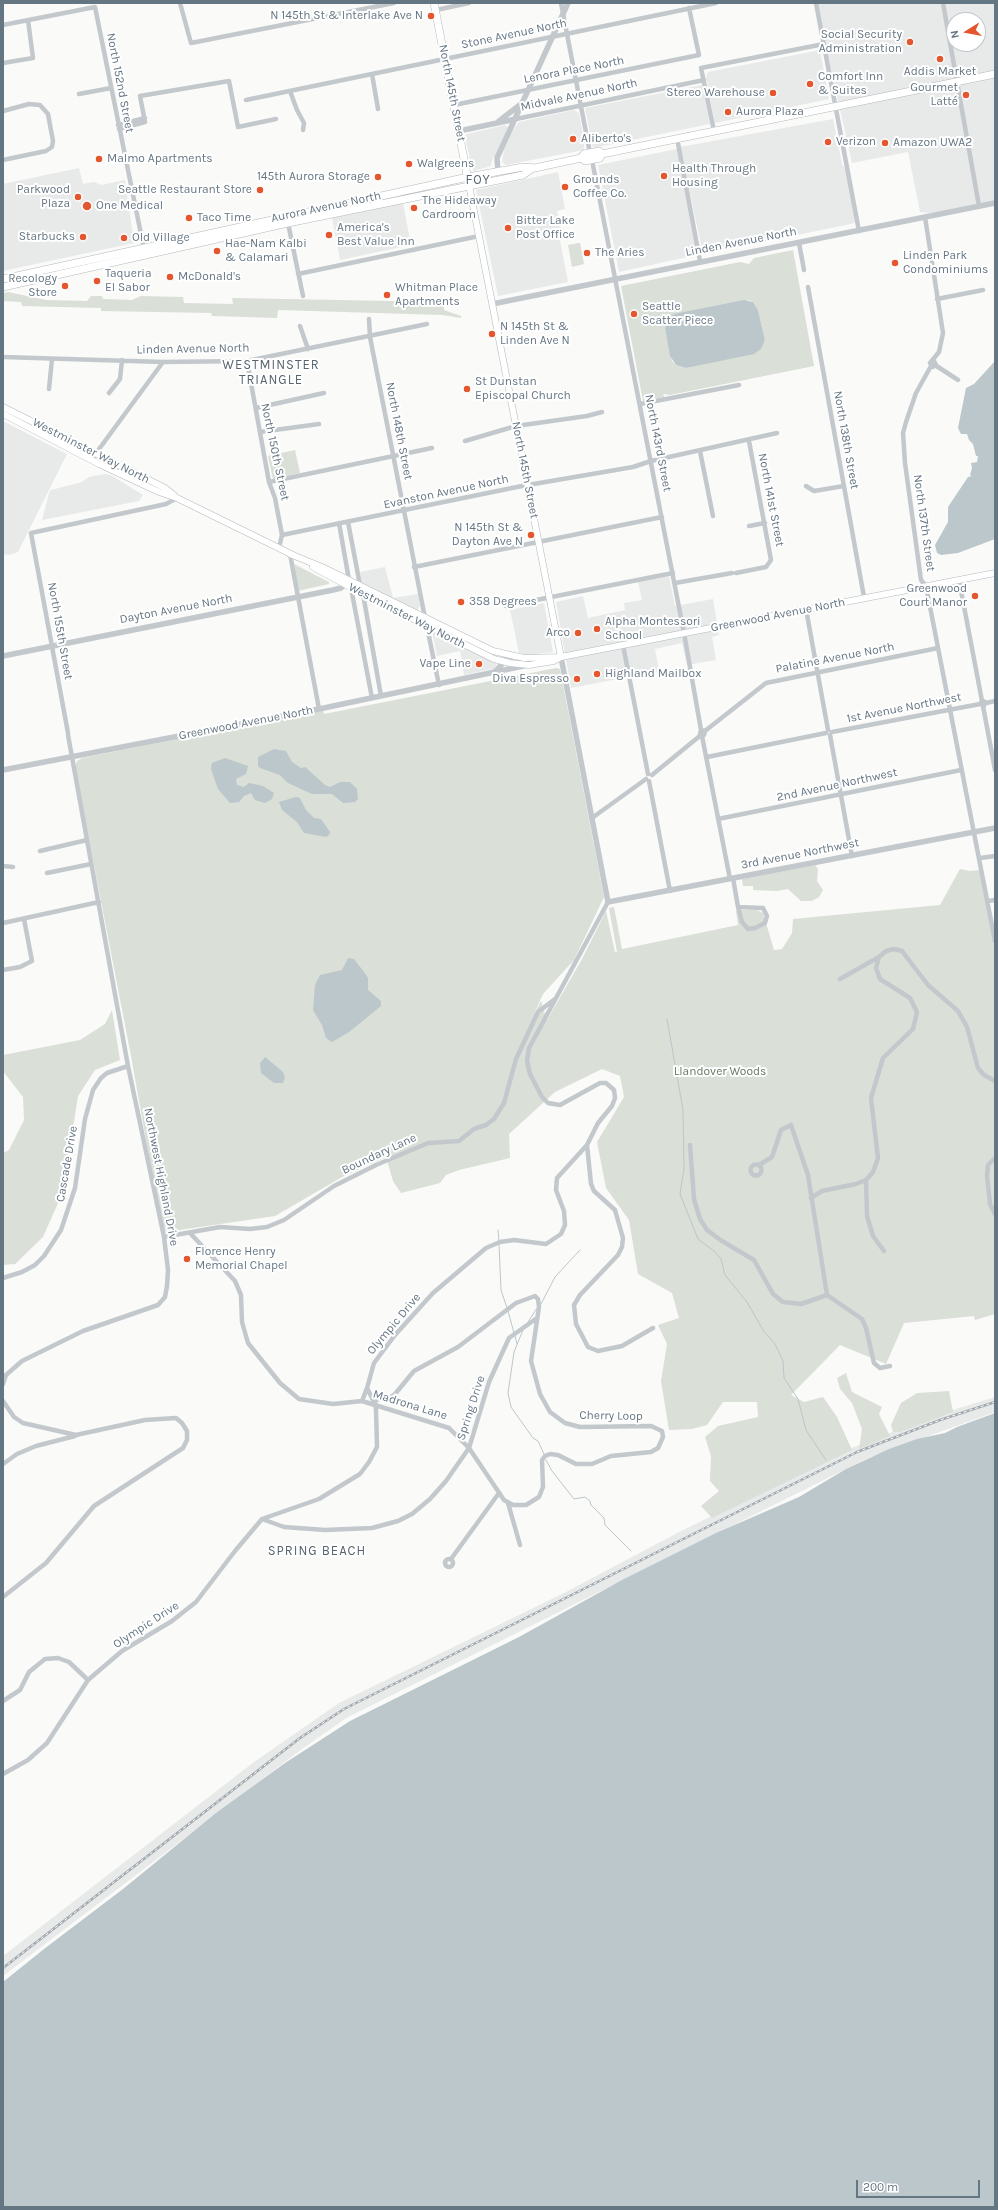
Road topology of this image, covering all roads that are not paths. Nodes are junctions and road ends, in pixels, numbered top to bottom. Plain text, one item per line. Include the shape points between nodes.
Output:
1 (180, 3) edge
2 (394, 3) edge
3 (469, 3) edge
4 (561, 3) edge
5 (568, 3) edge
6 (716, 3) edge
7 (816, 3) edge
8 (943, 3) edge
9 (435, 6) edge
10 (689, 8) junction
11 (563, 12) junction
12 (28, 20) junction
13 (3, 25) edge
14 (567, 34) junction
15 (553, 36) junction
16 (824, 44) junction
17 (445, 59) junction
18 (3, 63) edge
19 (372, 74) junction
20 (995, 74) edge
21 (576, 80) junction
22 (704, 80) junction
23 (958, 82) junction
24 (111, 88) junction
25 (529, 89) junction
26 (290, 91) junction
27 (79, 94) dead end
28 (246, 100) dead end
29 (524, 102) junction
30 (454, 105) junction
31 (581, 106) junction
32 (836, 106) junction
33 (378, 109) dead end
34 (3, 111) edge
35 (276, 119) dead end
36 (516, 119) junction
37 (495, 123) junction
38 (118, 127) junction
39 (303, 130) dead end
40 (459, 131) junction
41 (714, 131) junction
42 (677, 138) junction
43 (591, 156) junction
44 (3, 160) edge
45 (533, 168) junction
46 (498, 172) junction
47 (468, 177) junction
48 (469, 185) junction
49 (995, 203) edge
50 (341, 204) junction
51 (980, 206) junction
52 (307, 211) junction
53 (322, 216) junction
54 (925, 218) junction
55 (252, 223) junction
56 (288, 224) junction
57 (222, 230) junction
58 (859, 231) junction
59 (244, 234) junction
60 (479, 236) junction
61 (799, 243) junction
62 (202, 244) junction
63 (144, 249) junction
64 (146, 257) junction
65 (700, 261) junction
66 (804, 270) dead end
67 (298, 274) junction
68 (615, 278) junction
69 (3, 279) edge
70 (808, 286) dead end
71 (3, 287) edge
72 (983, 290) dead end
73 (303, 296) dead end
74 (937, 299) junction
75 (492, 304) junction
76 (369, 319) dead end
77 (427, 324) dead end
78 (300, 326) dead end
79 (370, 337) junction
80 (308, 349) junction
81 (3, 357) edge
82 (52, 359) junction
83 (122, 360) junction
84 (247, 361) junction
85 (163, 362) junction
86 (933, 364) junction
87 (958, 380) dead end
88 (739, 385) dead end
89 (49, 389) dead end
90 (109, 393) dead end
91 (324, 393) dead end
92 (640, 404) junction
93 (3, 407) edge
94 (256, 408) junction
95 (602, 412) dead end
96 (3, 414) edge
97 (319, 424) dead end
98 (516, 426) junction
99 (260, 432) junction
100 (778, 434) dead end
101 (465, 441) dead end
102 (749, 441) junction
103 (432, 448) dead end
104 (700, 451) junction
105 (95, 454) junction
106 (394, 456) junction
107 (91, 460) junction
108 (651, 461) junction
109 (269, 482) junction
110 (528, 486) junction
111 (806, 486) dead end
112 (844, 486) junction
113 (177, 498) junction
114 (405, 511) junction
115 (662, 516) junction
116 (713, 516) dead end
117 (348, 522) junction
118 (339, 523) junction
119 (765, 523) junction
120 (749, 526) dead end
121 (282, 535) junction
122 (538, 542) junction
123 (279, 548) junction
124 (290, 554) junction
125 (414, 567) junction
126 (995, 572) edge
127 (673, 573) junction
128 (959, 580) junction
129 (675, 583) junction
130 (349, 585) junction
131 (360, 585) junction
132 (926, 586) junction
133 (363, 594) junction
134 (297, 596) junction
135 (864, 597) junction
136 (550, 599) junction
137 (506, 606) dead end
138 (806, 609) junction
139 (425, 618) junction
140 (368, 626) junction
141 (427, 627) junction
142 (359, 628) junction
143 (684, 633) junction
144 (623, 645) junction
145 (52, 646) junction
146 (938, 648) junction
147 (3, 656) edge
148 (513, 657) junction
149 (561, 657) junction
150 (504, 662) junction
151 (529, 665) junction
152 (818, 672) junction
153 (489, 675) junction
154 (378, 679) junction
155 (369, 680) junction
156 (438, 685) junction
157 (380, 696) junction
158 (372, 698) junction
159 (995, 701) edge
160 (983, 704) junction
161 (319, 709) junction
162 (949, 710) junction
163 (829, 732) junction
164 (702, 733) junction
165 (72, 756) junction
166 (707, 757) junction
167 (3, 770) edge
168 (961, 770) junction
169 (995, 770) edge
170 (650, 774) junction
171 (648, 780) junction
172 (841, 794) junction
173 (592, 818) junction
174 (718, 819) junction
175 (995, 828) edge
176 (973, 832) junction
177 (87, 840) junction
178 (40, 851) dead end
179 (852, 856) junction
180 (995, 856) edge
181 (980, 858) junction
182 (91, 864) junction
183 (3, 866) edge
184 (13, 867) dead end
185 (47, 872) dead end
186 (731, 878) junction
187 (670, 891) junction
188 (995, 900) edge
189 (988, 901) junction
190 (99, 902) junction
191 (608, 902) junction
192 (738, 907) junction
193 (24, 919) junction
194 (3, 923) edge
195 (995, 941) edge
196 (878, 957) junction
197 (3, 970) edge
198 (111, 971) joint
199 (840, 979) dead end
200 (557, 998) junction
201 (550, 1009) joint
202 (128, 1066) junction
203 (995, 1081) edge
204 (587, 1145) junction
205 (690, 1145) dead end
206 (995, 1158) edge
207 (760, 1165) dead end
208 (866, 1180) junction
209 (811, 1198) junction
210 (995, 1214) edge
211 (190, 1233) junction
212 (164, 1237) junction
213 (884, 1251) dead end
214 (3, 1278) edge
215 (827, 1295) junction
216 (537, 1318) junction
217 (653, 1328) dead end
218 (890, 1366) dead end
219 (3, 1384) edge
220 (367, 1388) junction
221 (3, 1401) edge
222 (362, 1401) junction
223 (374, 1401) junction
224 (76, 1435) junction
225 (469, 1448) junction
226 (3, 1464) edge
227 (499, 1493) junction
228 (508, 1503) junction
229 (262, 1519) junction
230 (520, 1545) dead end
231 (451, 1559) dead end
232 (3, 1597) edge
233 (88, 1680) junction
234 (3, 1701) edge
235 (3, 1774) edge

1 - 2 street via 191,43
3 - 9 street
4 - 11 street, North 143rd Street
5 - 11 street
6 - 10 street, Stone Avenue North
7 - 16 street
8 - 23 street
9 - 17 main road, North 145th Street
10 - 14 street, Stone Avenue North
10 - 21 street, Lenora Place North via 699,55
11 - 14 street, North 143rd Street
11 - 15 street
12 - 13 street
12 - 18 street via 32,58
12 - 24 street, North 152nd Street via 95,6
14 - 15 street, Stone Avenue North
14 - 21 street, North 143rd Street
15 - 17 street, Stone Avenue North
15 - 25 street
16 - 22 street via 701,68
16 - 32 street
17 - 19 street, Stone Avenue North
17 - 30 main road, North 145th Street
19 - 26 street, Stone Avenue North
19 - 33 street
20 - 23 main road
21 - 25 street, Lenora Place North
21 - 31 street, North 143rd Street
22 - 31 street, Midvale Avenue North
22 - 41 street
23 - 32 main road
23 - 51 street
24 - 27 street
24 - 38 street, North 152nd Street
25 - 29 street
25 - 30 street, Lenora Place North
26 - 28 street, Stone Avenue North
26 - 39 street via 304,123
29 - 36 street
29 - 37 street
30 - 40 main road, North 145th Street
31 - 36 street, Midvale Avenue North
31 - 43 street, North 143rd Street
32 - 41 main road
32 - 58 street
34 - 44 street via 30,104 40,105 48,114 53,141 52,147 46,151
35 - 38 street via 238,127 229,81 140,96 145,118
36 - 37 street, Midvale Avenue North
36 - 46 street via 497,158
37 - 40 street, Midvale Avenue North
38 - 63 street, North 152nd Street
40 - 47 main road, North 145th Street
41 - 42 main road
42 - 43 main road via 602,154 599,151
42 - 65 street
43 - 45 main road, Aurora Avenue North via 584,154 581,158
43 - 68 street, North 143rd Street
45 - 46 main road, Aurora Avenue North via 524,166
45 - 48 main road, Aurora Avenue North via 523,175
46 - 47 main road, Aurora Avenue North
47 - 48 main road, North 145th Street
47 - 50 main road, Aurora Avenue North
48 - 53 main road, Aurora Avenue North
48 - 60 main road, North 145th Street
49 - 51 street, Linden Avenue North
50 - 52 main road, Aurora Avenue North
50 - 53 main road via 340,208 327,211
51 - 54 street, Linden Avenue North
52 - 55 main road, Aurora Avenue North
52 - 56 main road via 302,216 291,218
53 - 56 main road, Aurora Avenue North
54 - 58 street, Linden Avenue North
54 - 74 street, North 137th Street
55 - 57 main road, Aurora Avenue North
55 - 59 main road
56 - 59 main road, Aurora Avenue North
56 - 67 street
57 - 62 main road via 215,236 204,238
57 - 63 main road, Aurora Avenue North
58 - 61 street, Linden Avenue North
59 - 62 main road, Aurora Avenue North
60 - 67 street
60 - 75 main road, North 145th Street
61 - 65 street, Linden Avenue North
61 - 66 street
62 - 64 main road, Aurora Avenue North
63 - 64 street, North 152nd Street
63 - 69 main road, Aurora Avenue North
64 - 71 main road, Aurora Avenue North
65 - 68 street, Linden Avenue North
67 - 73 street
68 - 75 street, Linden Avenue North
68 - 92 street, North 143rd Street
70 - 112 street, North 138th Street
72 - 74 street
74 - 86 street, North 137th Street via 943,338
75 - 98 main road, North 145th Street
76 - 79 street, North 148th Street
77 - 79 street, Linden Avenue North via 380,332
78 - 80 street
79 - 80 street, Linden Avenue North
79 - 106 street, North 148th Street
80 - 84 street, Linden Avenue North
81 - 82 street, Linden Avenue North
82 - 83 street, Linden Avenue North
82 - 89 street
83 - 85 street, Linden Avenue North
83 - 90 street via 120,379
84 - 85 street, Linden Avenue North
84 - 94 street, North 150th Street
85 - 105 street
86 - 87 street
86 - 132 street, North 137th Street via 916,393 903,433 915,543 921,580
88 - 92 street
91 - 94 street
92 - 108 street, North 143rd Street
93 - 105 main road, Westminster Way North
94 - 99 street, North 150th Street
95 - 98 street
96 - 107 main road, Westminster Way North
97 - 99 street
98 - 101 street
98 - 110 main road, North 145th Street
99 - 109 street, North 150th Street
100 - 102 street, Evanston Avenue North
102 - 104 street, Evanston Avenue North
102 - 119 street, North 141st Street
103 - 106 street
104 - 108 street, Evanston Avenue North
104 - 116 street
105 - 107 street
105 - 113 main road, Westminster Way North via 165,488
106 - 109 street
106 - 114 street, North 148th Street
107 - 113 main road, Westminster Way North
108 - 110 street, Evanston Avenue North via 633,467
108 - 115 street, North 143rd Street
109 - 121 street, North 150th Street via 275,498
110 - 114 street, Evanston Avenue North
110 - 122 main road, North 145th Street
111 - 112 street via 814,491
112 - 135 street, North 138th Street
113 - 123 main road, Westminster Way North
113 - 145 street, North 155th Street via 166,504 31,533
114 - 117 street, Evanston Avenue North
114 - 125 street, North 148th Street
115 - 122 street
115 - 127 street, North 143rd Street
117 - 118 street, Evanston Avenue North
117 - 131 street
118 - 121 street, Evanston Avenue North
118 - 130 street
119 - 120 street
119 - 129 street, North 141st Street via 772,558 766,567
121 - 123 street, North 150th Street
122 - 125 street
122 - 136 main road, North 145th Street
123 - 124 main road, Westminster Way North
124 - 130 main road, Westminster Way North
124 - 134 street
125 - 139 street, North 148th Street
126 - 128 main road, Greenwood Avenue North
127 - 129 street, North 143rd Street
127 - 136 street
128 - 132 main road, Greenwood Avenue North
128 - 160 street
129 - 143 street, North 143rd Street
130 - 131 main road, Westminster Way North
130 - 133 main road, Westminster Way North
130 - 134 street, Dayton Avenue North
130 - 142 street
131 - 139 main road, Westminster Way North
132 - 135 main road, Greenwood Avenue North
132 - 146 street, North 137th Street
133 - 140 street
133 - 141 main road, Westminster Way North
134 - 145 street, Dayton Avenue North
134 - 161 street
135 - 138 main road, Greenwood Avenue North
136 - 137 street
136 - 149 main road, North 145th Street
138 - 143 main road, Greenwood Avenue North
138 - 152 street
139 - 148 main road, Westminster Way North via 482,646
140 - 142 street
140 - 154 street
141 - 150 main road, Westminster Way North
141 - 156 street
142 - 155 street
143 - 144 main road, Greenwood Avenue North
143 - 164 street, North 143rd Street
144 - 149 main road, Greenwood Avenue North
144 - 170 street
145 - 147 street, Dayton Avenue North
145 - 165 street, North 155th Street
146 - 152 street, Palatine Avenue North
146 - 162 street, North 137th Street
148 - 149 main road, Greenwood Avenue North
148 - 150 street, Greenwood Avenue North
149 - 151 main road, Greenwood Avenue North via 554,661
149 - 173 street, North 145th Street
150 - 151 main road, Westminster Way North
150 - 153 street, Greenwood Avenue North
151 - 153 street, Greenwood Avenue North
152 - 163 street
152 - 164 street, Palatine Avenue North via 766,683
153 - 156 street, Greenwood Avenue North
154 - 155 street
154 - 157 street
155 - 158 street
156 - 157 street, Greenwood Avenue North
157 - 158 street, Greenwood Avenue North
158 - 161 street, Greenwood Avenue North
159 - 160 street, 1st Avenue Northwest
160 - 162 street, 1st Avenue Northwest
160 - 169 street
161 - 165 street, Greenwood Avenue North
162 - 163 street, 1st Avenue Northwest
162 - 168 street, North 137th Street
163 - 166 street, 1st Avenue Northwest
163 - 172 street
164 - 166 street, North 143rd Street
164 - 170 street
165 - 167 street, Greenwood Avenue North
165 - 177 street, North 155th Street
166 - 174 street, North 143rd Street
168 - 172 street, 2nd Avenue Northwest
168 - 176 street, North 137th Street
170 - 171 street
171 - 173 street
171 - 187 street
172 - 174 street, 2nd Avenue Northwest
172 - 179 street
173 - 191 street, North 145th Street
174 - 186 street, North 143rd Street
175 - 176 street, 3rd Avenue Northwest
176 - 179 street, 3rd Avenue Northwest
176 - 181 street, North 137th Street
177 - 178 street
177 - 182 street, North 155th Street
179 - 186 street, 3rd Avenue Northwest
180 - 181 street
181 - 189 street, North 137th Street
182 - 185 street
182 - 190 street, North 155th Street
183 - 184 street
186 - 187 street, 3rd Avenue Northwest
186 - 192 street, North 143rd Street
187 - 191 street, 3rd Avenue Northwest
188 - 189 street
189 - 195 street, North 137th Street
190 - 193 street
190 - 198 street, North 155th Street
191 - 200 street, Boundary Lane
192 - 192 street, North 143rd Street via 742,922 748,929 765,923 767,916 763,908
193 - 194 street
193 - 197 street via 32,961 20,967
196 - 199 street
196 - 203 street via 894,949 907,955 928,985 958,1011 967,1027 978,1068
196 - 208 street via 876,968 880,979 910,998 916,1007 917,1018 913,1029 881,1062 870,1103 878,1158 873,1172
198 - 202 street, Northwest Highland Drive
200 - 201 street, Boundary Lane
200 - 211 street, Boundary Lane via 538,1012 516,1059 504,1103 494,1119 486,1125 474,1129 459,1141 428,1143 376,1165 334,1186 284,1220 267,1227 220,1227
201 - 204 street, Olympic Drive via 528,1048 530,1074 542,1097 548,1103 560,1105 600,1083 606,1083 614,1090 612,1106 598,1123
202 - 212 street, Northwest Highland Drive
202 - 214 street, Cascade Drive via 107,1073 93,1090 85,1119 75,1188 61,1230 35,1265
204 - 217 street via 591,1184 594,1191 615,1210 623,1238 618,1255 580,1295 574,1305 576,1324 588,1347 598,1351 622,1346
204 - 220 street, Olympic Drive via 556,1178 556,1190 564,1211 565,1225 561,1234 546,1244 514,1240 486,1248 433,1293 395,1335 374,1363
205 - 215 street via 694,1199 700,1219 708,1230 754,1260 773,1294 783,1302 801,1304
206 - 210 street via 990,1162 987,1173 990,1204
207 - 209 street via 772,1157 781,1130 791,1125 805,1162
208 - 209 street via 822,1191
208 - 213 street via 868,1224
209 - 215 street
211 - 212 street, Boundary Lane
211 - 222 street via 235,1281 241,1295 242,1322 248,1343 280,1383 299,1399 333,1404
212 - 219 street, Northwest Highland Drive via 168,1270 165,1297 158,1305 83,1331 22,1361 6,1375
215 - 218 street via 862,1319 874,1363 880,1368
216 - 223 street, Cherry Loop via 537,1297 516,1302 458,1347 414,1371 395,1394
216 - 225 street, Spring Drive via 509,1338 499,1356 486,1389
216 - 228 street, Cherry Loop via 531,1361 540,1394 550,1412 565,1423 580,1427 658,1427 663,1437 658,1448 651,1452 611,1456 584,1465 550,1454 542,1460 543,1487 540,1498 526,1505
220 - 222 street
220 - 223 street
221 - 224 street via 14,1418 23,1423
222 - 225 street, Madrona Lane via 449,1428
223 - 229 street, bridge via 377,1447 360,1474 319,1499
224 - 226 street via 36,1446 17,1454
224 - 232 street via 145,1420 176,1418 187,1431 183,1448 94,1506 46,1563
225 - 227 street
225 - 229 street, Spring Drive via 430,1499 412,1514 398,1521 372,1528 325,1530 284,1527
227 - 228 street
227 - 231 street
228 - 230 street
229 - 233 street, Olympic Drive via 196,1602 172,1621 122,1651
233 - 234 street via 69,1662 58,1658 45,1659 29,1672 20,1690
233 - 235 street, Olympic Drive via 47,1743 28,1760

